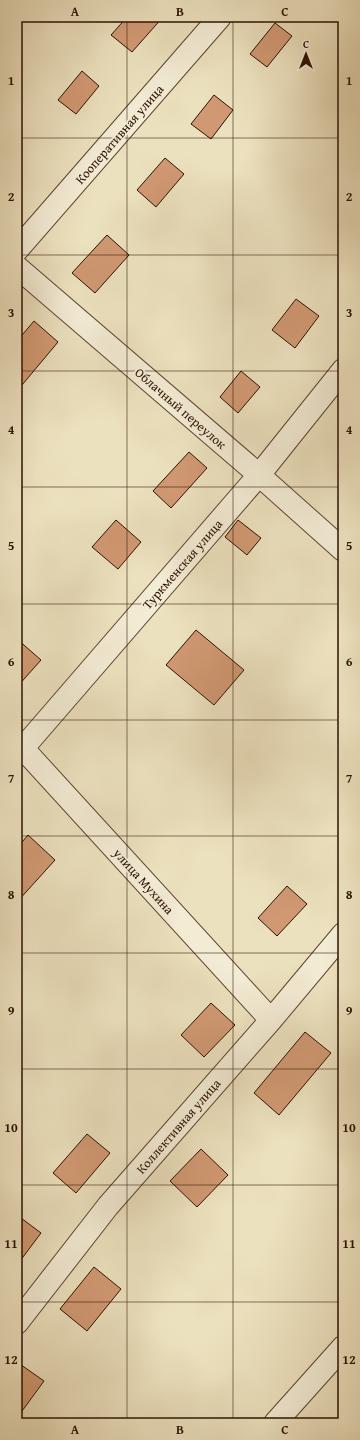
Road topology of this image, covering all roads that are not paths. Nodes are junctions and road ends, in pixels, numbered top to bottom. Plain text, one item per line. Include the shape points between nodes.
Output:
1 (220, 17) edge
2 (17, 250) edge
3 (17, 267) edge
4 (343, 370) edge
5 (259, 475) junction
6 (343, 550) edge
7 (19, 748) edge
8 (343, 934) edge
9 (271, 1020) junction
10 (17, 1323) edge
11 (343, 1347) edge
12 (275, 1423) edge

1 - 2 street, Кооперативная улица
3 - 5 street, Облачный переулок
4 - 5 street, Туркменская улица
5 - 6 street, Облачный переулок
5 - 7 street, Туркменская улица
7 - 9 street, улица Мухина
8 - 9 street, Коллективная улица
9 - 10 street, Коллективная улица via 108,1206
11 - 12 street

